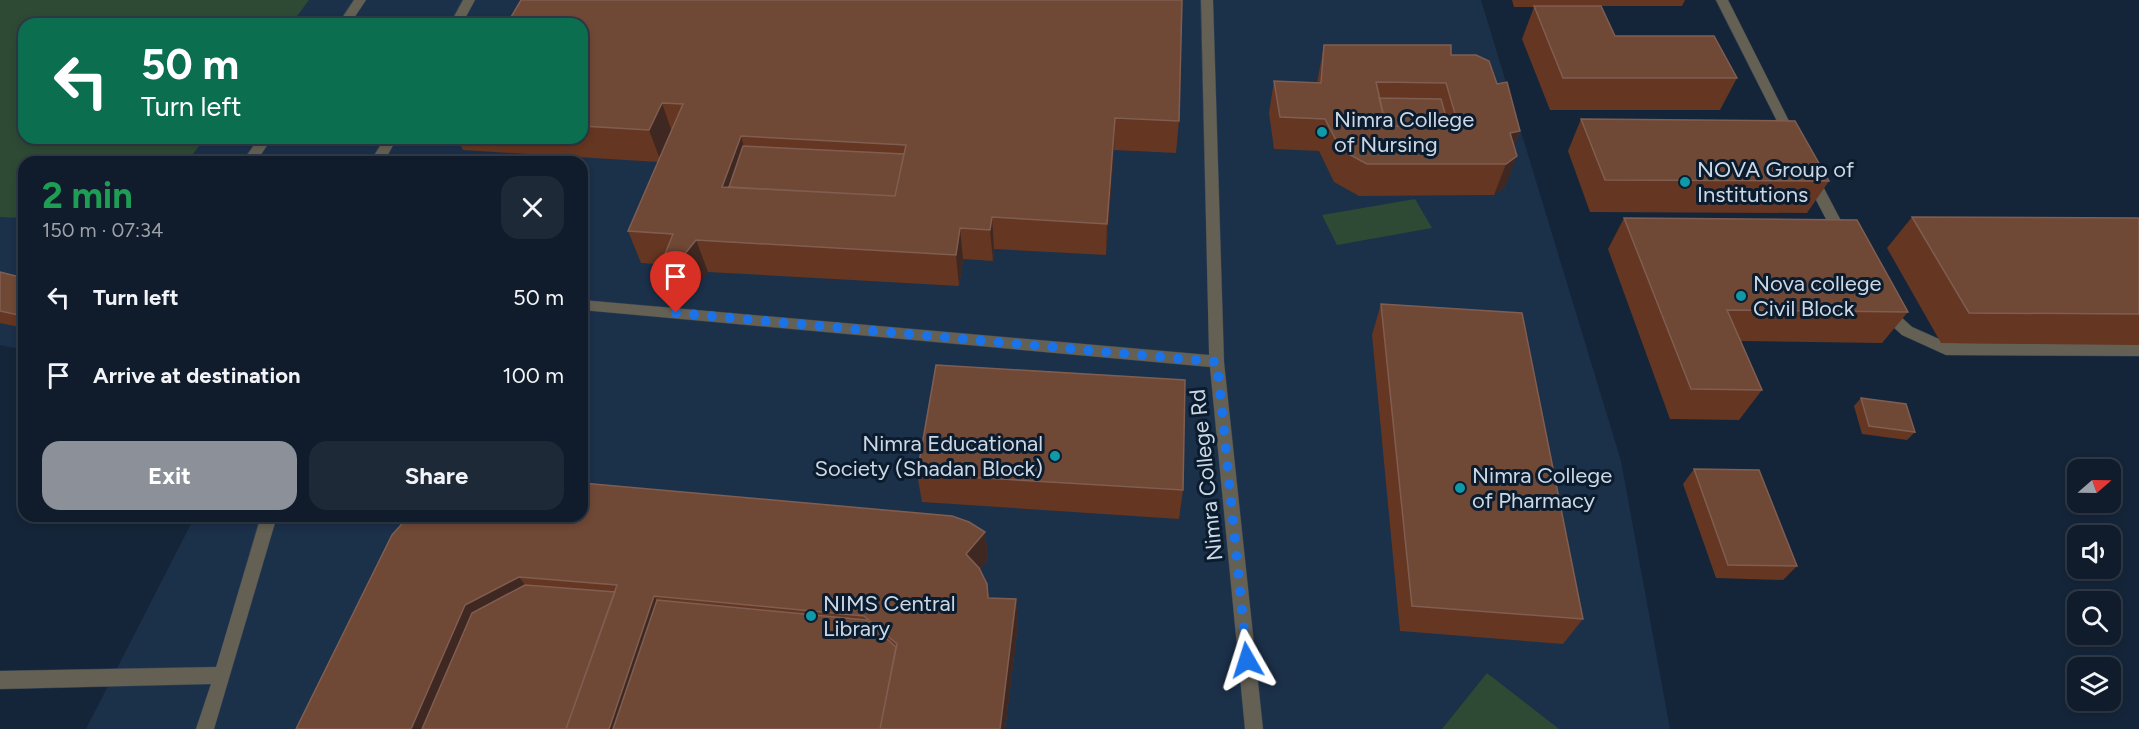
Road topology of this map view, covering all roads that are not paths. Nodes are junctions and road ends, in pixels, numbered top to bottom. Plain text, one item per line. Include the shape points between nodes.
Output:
1 (360, 0) edge
2 (469, 0) edge
3 (1207, 0) edge
4 (1722, 0) edge
5 (348, 18) edge
6 (459, 18) edge
7 (1849, 250) edge
8 (1875, 302) edge
9 (588, 306) edge
10 (2139, 351) edge
11 (1217, 362) junction
12 (267, 522) edge
13 (223, 675) junction
14 (0, 680) edge
15 (205, 729) edge
16 (1254, 729) edge

1 - 5 street
2 - 6 street
3 - 11 street, Nimra College Rd
4 - 7 street
8 - 10 street via 1907,332 1946,349
9 - 11 street
11 - 16 street, Nimra College Rd
12 - 13 street
13 - 14 street
13 - 15 street

